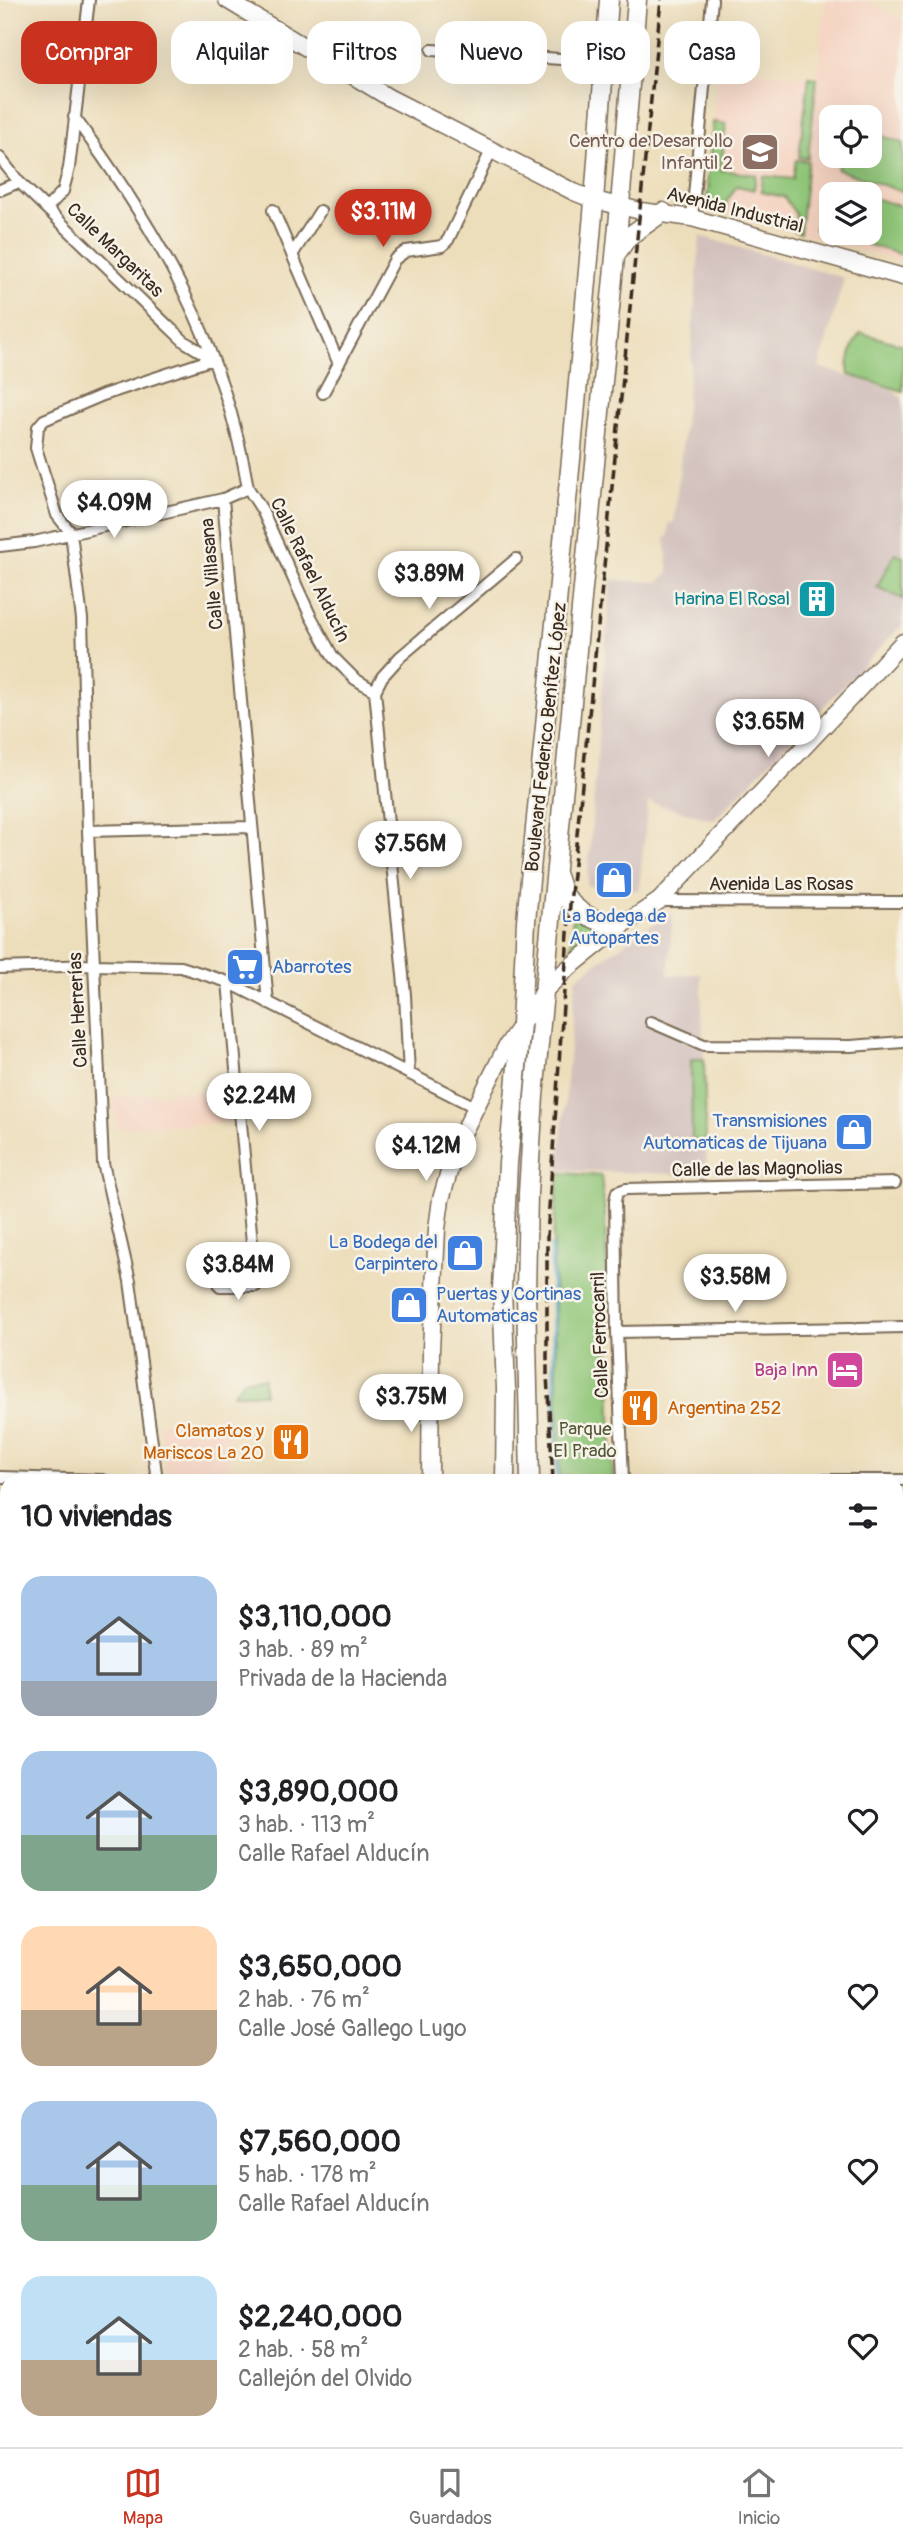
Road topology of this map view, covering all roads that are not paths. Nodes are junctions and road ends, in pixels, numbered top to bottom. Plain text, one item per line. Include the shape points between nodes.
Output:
1 (89, 0) edge
2 (227, 0) edge
3 (609, 0) edge
4 (637, 0) edge
5 (712, 0) edge
6 (607, 21) edge
7 (432, 50) dead end
8 (561, 59) edge
9 (602, 84) edge
10 (74, 117) junction
11 (492, 149) junction
12 (0, 158) edge
13 (19, 183) junction
14 (0, 190) edge
15 (594, 200) junction
16 (620, 205) junction
17 (47, 208) junction
18 (272, 210) dead end
19 (320, 211) dead end
20 (663, 212) junction
21 (692, 218) junction
22 (292, 256) junction
23 (614, 257) junction
24 (903, 277) edge
25 (213, 359) junction
26 (339, 364) junction
27 (323, 393) dead end
28 (248, 488) junction
29 (223, 499) junction
30 (71, 533) junction
31 (0, 546) edge
32 (516, 559) dead end
33 (903, 642) edge
34 (375, 691) junction
35 (251, 827) junction
36 (88, 831) junction
37 (555, 866) junction
38 (659, 901) junction
39 (903, 902) edge
40 (621, 926) junction
41 (94, 965) junction
42 (0, 968) edge
43 (228, 982) junction
44 (544, 992) junction
45 (268, 1003) junction
46 (525, 1017) junction
47 (651, 1023) dead end
48 (903, 1042) edge
49 (409, 1074) junction
50 (475, 1107) junction
51 (895, 1183) dead end
52 (620, 1190) joint
53 (220, 1286) dead end
54 (903, 1327) edge
55 (617, 1332) junction
56 (156, 1474) edge
57 (429, 1474) edge
58 (505, 1474) edge
59 (530, 1474) edge
60 (623, 1474) edge

1 - 10 street
2 - 11 main road, Avenida Industrial via 388,97
3 - 6 main road, Boulevard Federico Benítez López
4 - 16 main road, Boulevard Federico Benítez López
5 - 21 street
7 - 8 street
9 - 15 main road, Boulevard Federico Benítez López
10 - 17 street via 63,191
10 - 25 street via 158,240
11 - 15 main road, Avenida Industrial
11 - 26 street via 448,240 435,249 406,251 395,259
12 - 13 street, Calle Margaritas
13 - 14 street
13 - 17 street, Calle Margaritas
15 - 16 main road, Avenida Industrial
15 - 46 main road, Boulevard Federico Benítez López via 526,921
16 - 20 main road, Avenida Industrial
16 - 23 main road, Boulevard Federico Benítez López
17 - 25 street, Calle Margaritas via 185,342
18 - 22 street
19 - 22 street
20 - 21 main road, Avenida Industrial
20 - 23 main road via 628,237
21 - 24 main road, Avenida Industrial
22 - 26 street
23 - 37 main road, Boulevard Federico Benítez López
25 - 28 street via 231,406
25 - 30 street via 103,395 44,420 38,427 36,448 57,514
26 - 27 street
28 - 29 street, Calle Villasana
28 - 34 street, Calle Rafael Alducín via 332,657
29 - 30 street
29 - 35 street, Calle Villasana
30 - 31 street
30 - 36 street, Calle Herrerías via 82,619
32 - 34 street via 400,657
33 - 38 main road
34 - 49 street
35 - 36 street
35 - 45 street, Calle Villasana
36 - 41 street, Calle Herrerías
37 - 40 main road via 570,904 605,923
37 - 44 main road, Boulevard Federico Benítez López
38 - 39 street, Avenida Las Rosas
38 - 40 main road
40 - 44 main road
41 - 42 street
41 - 43 street via 181,967
41 - 56 street, Calle Herrerías via 103,1163 130,1281
43 - 45 street
43 - 53 street via 256,1286
44 - 46 main road
44 - 59 main road, Boulevard Federico Benítez López via 528,1205
45 - 49 street
46 - 50 main road
46 - 58 main road, Boulevard Federico Benítez López via 508,1163 502,1289
47 - 48 street via 704,1045
49 - 50 street
50 - 57 main road via 447,1175 438,1219
51 - 52 street, Calle de las Magnolias
52 - 55 street, Calle Ferrocarril via 615,1201
54 - 55 street
55 - 60 street, Calle Ferrocarril

